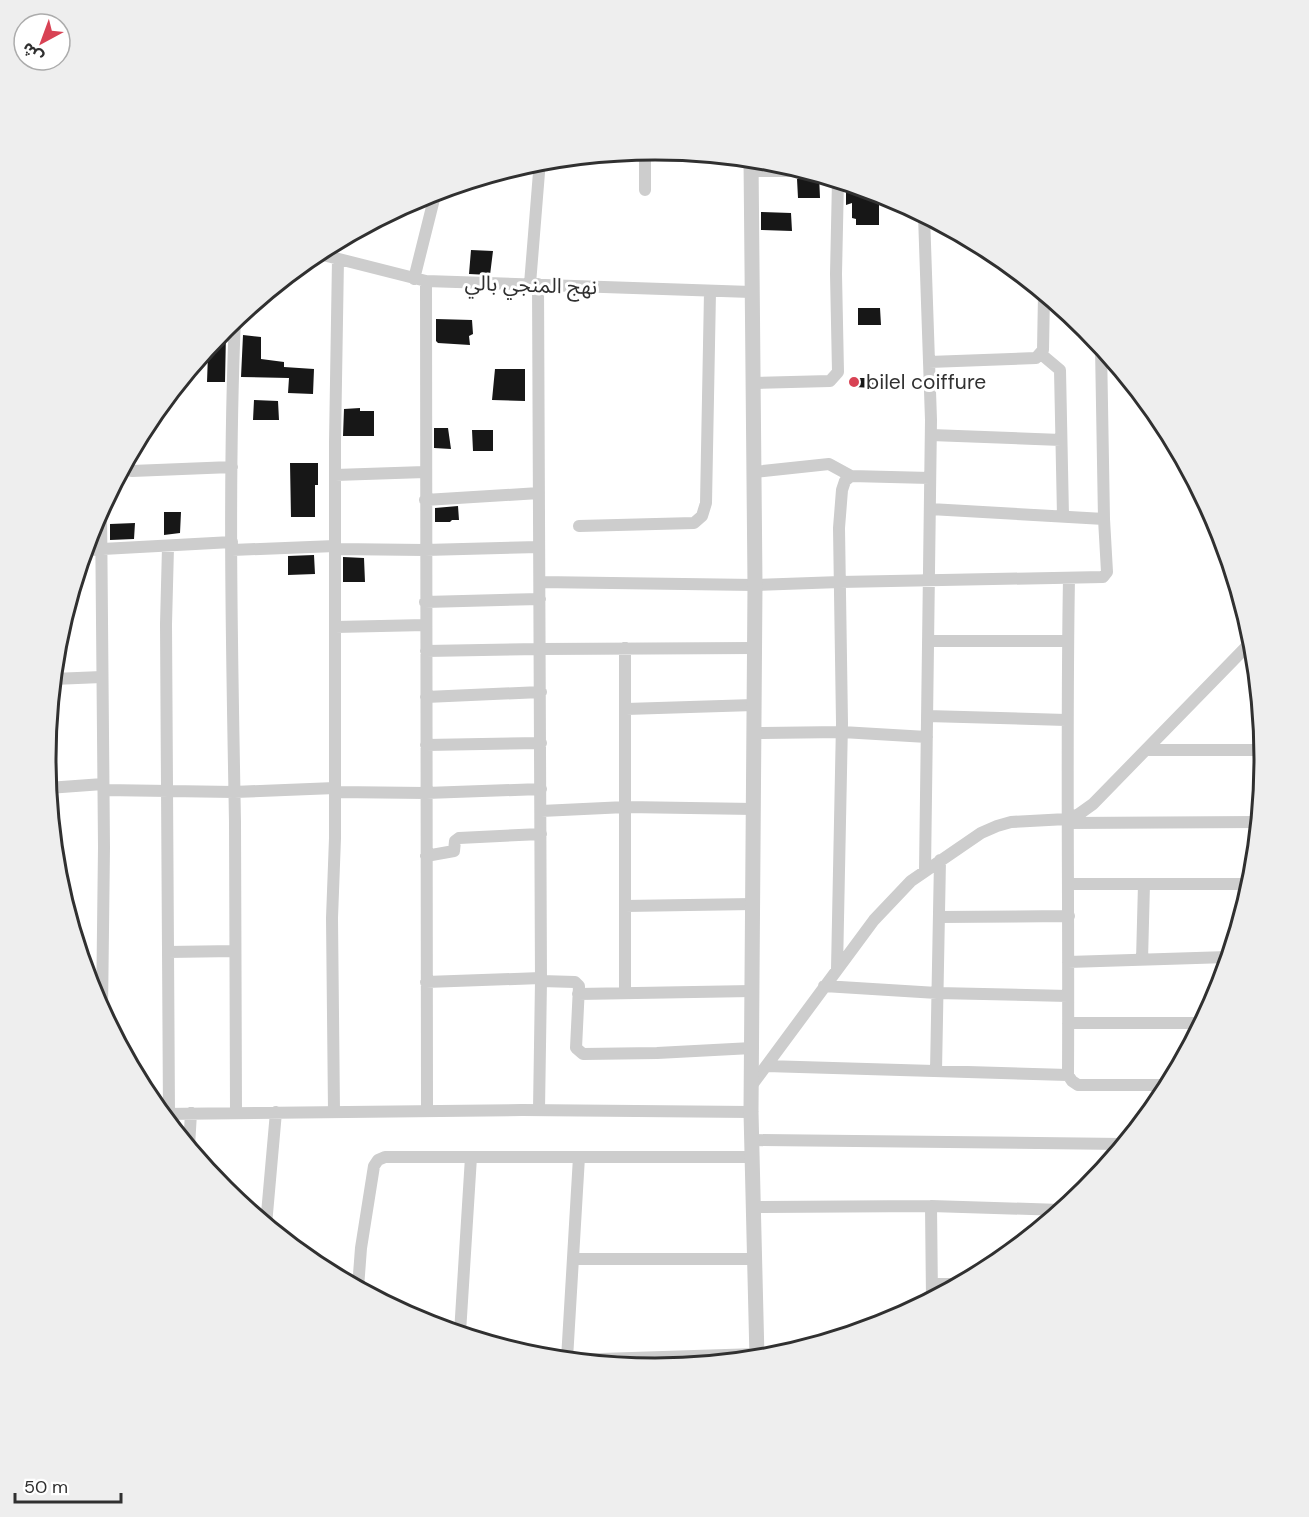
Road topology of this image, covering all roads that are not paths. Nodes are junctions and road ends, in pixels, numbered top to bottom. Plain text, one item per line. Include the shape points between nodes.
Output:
1 (645, 160) edge
2 (751, 168) edge
3 (539, 171) edge
4 (838, 188) edge
5 (645, 190) dead end
6 (434, 202) edge
7 (924, 224) edge
8 (328, 256) edge
9 (338, 259) junction
10 (420, 280) junction
11 (534, 284) junction
12 (710, 292) junction
13 (751, 292) junction
14 (1044, 304) edge
15 (235, 332) edge
16 (1041, 354) junction
17 (1101, 360) edge
18 (928, 362) junction
19 (752, 383) junction
20 (931, 435) junction
21 (1062, 440) junction
22 (232, 467) junction
23 (132, 471) dead end
24 (425, 472) junction
25 (754, 472) junction
26 (335, 475) junction
27 (851, 476) junction
28 (930, 478) junction
29 (539, 493) junction
30 (425, 500) junction
31 (930, 509) junction
32 (1063, 516) junction
33 (1104, 519) junction
34 (579, 526) dead end
35 (101, 529) edge
36 (232, 546) junction
37 (168, 547) junction
38 (539, 547) junction
39 (335, 548) junction
40 (93, 549) edge
41 (101, 549) junction
42 (425, 550) junction
43 (1069, 578) junction
44 (929, 580) junction
45 (540, 582) junction
46 (840, 582) junction
47 (755, 585) junction
48 (540, 598) junction
49 (425, 602) junction
50 (426, 625) junction
51 (335, 627) junction
52 (928, 641) junction
53 (1068, 641) junction
54 (625, 648) junction
55 (755, 648) junction
56 (540, 649) junction
57 (1243, 650) edge
58 (426, 651) junction
59 (102, 677) junction
60 (61, 679) edge
61 (541, 693) junction
62 (426, 697) junction
63 (754, 705) junction
64 (626, 709) junction
65 (927, 716) junction
66 (1066, 720) junction
67 (842, 732) junction
68 (754, 734) junction
69 (927, 737) junction
70 (541, 743) junction
71 (426, 745) junction
72 (1146, 750) junction
73 (1254, 750) edge
74 (104, 787) junction
75 (57, 788) edge
76 (541, 789) junction
77 (167, 790) junction
78 (335, 790) junction
79 (234, 792) junction
80 (426, 793) junction
81 (626, 807) junction
82 (754, 809) junction
83 (541, 811) junction
84 (1067, 821) junction
85 (1250, 822) edge
86 (541, 834) junction
87 (426, 856) junction
88 (940, 860) junction
89 (925, 871) junction
90 (1068, 884) junction
91 (1144, 884) junction
92 (1240, 884) edge
93 (753, 904) junction
94 (625, 906) junction
95 (1069, 916) junction
96 (939, 917) junction
97 (235, 951) junction
98 (168, 952) junction
99 (1220, 957) edge
100 (1142, 960) junction
101 (1068, 962) junction
102 (837, 969) junction
103 (541, 980) junction
104 (426, 982) junction
105 (824, 986) junction
106 (102, 991) edge
107 (752, 991) junction
108 (625, 993) junction
109 (937, 993) junction
110 (578, 994) junction
111 (1068, 996) junction
112 (1068, 1023) junction
113 (1192, 1023) edge
114 (752, 1048) junction
115 (766, 1066) junction
116 (936, 1071) junction
117 (1068, 1075) junction
118 (752, 1085) junction
119 (1157, 1085) edge
120 (165, 1104) edge
121 (427, 1110) junction
122 (539, 1110) junction
123 (334, 1111) junction
124 (276, 1112) junction
125 (751, 1112) junction
126 (191, 1113) junction
127 (236, 1113) junction
128 (172, 1114) edge
129 (190, 1136) edge
130 (752, 1140) junction
131 (1113, 1144) edge
132 (471, 1157) junction
133 (579, 1157) junction
134 (753, 1157) junction
135 (932, 1206) junction
136 (754, 1207) junction
137 (1048, 1210) edge
138 (267, 1215) edge
139 (573, 1259) junction
140 (756, 1259) junction
141 (359, 1279) edge
142 (932, 1284) junction
143 (941, 1284) edge
144 (932, 1289) edge
145 (460, 1325) edge
146 (757, 1348) edge
147 (568, 1351) edge

1 - 5 street
2 - 13 street
3 - 11 street
4 - 19 street via 838,372 830,381
6 - 10 street
7 - 18 street
8 - 9 street, نهج المنجي بالي
9 - 10 street, نهج المنجي بالي
9 - 26 street
10 - 11 street, نهج المنجي بالي
10 - 24 street
11 - 12 street, نهج المنجي بالي
11 - 29 street
12 - 13 street, نهج المنجي بالي
12 - 34 street via 702,516 694,523
13 - 19 street
14 - 16 street
15 - 22 street
16 - 18 street via 1036,358
16 - 21 street via 1060,370
17 - 33 street
18 - 20 street
19 - 25 street
20 - 21 street
20 - 28 street
21 - 32 street
22 - 23 street
22 - 36 street
24 - 26 street
24 - 30 street
25 - 27 street via 830,464
25 - 47 street
26 - 39 street
27 - 28 street
27 - 46 street via 842,490
28 - 31 street
29 - 30 street
29 - 38 street
30 - 42 street
31 - 32 street
31 - 44 street
32 - 33 street
33 - 43 street via 1106,575
35 - 41 street
36 - 37 street
36 - 39 street
36 - 79 street
37 - 41 street
37 - 77 street
38 - 42 street
38 - 45 street
39 - 42 street
39 - 51 street
40 - 41 street
41 - 59 street
42 - 49 street
43 - 44 street
43 - 53 street
44 - 46 street
44 - 52 street
45 - 47 street
45 - 48 street
46 - 47 street
46 - 67 street
47 - 55 street
48 - 49 street
48 - 56 street
49 - 50 street
50 - 51 street
50 - 58 street
51 - 78 street
52 - 53 street
52 - 65 street
53 - 66 street
54 - 55 street
54 - 56 street
54 - 64 street
55 - 63 street
56 - 58 street
56 - 61 street
57 - 72 street
58 - 62 street
59 - 60 street
59 - 74 street
61 - 62 street
61 - 70 street
62 - 71 street
63 - 64 street
63 - 68 street
64 - 81 street
65 - 66 street
65 - 69 street
66 - 84 street
67 - 68 street
67 - 69 street
67 - 102 street
68 - 82 street
69 - 89 street
70 - 71 street
70 - 76 street
71 - 80 street
72 - 73 street
72 - 84 street via 1093,804
74 - 75 street
74 - 77 street
74 - 106 street
76 - 80 street
76 - 83 street
77 - 79 street
77 - 98 street
78 - 79 street
78 - 80 street
78 - 123 street
79 - 97 street
80 - 87 street
81 - 82 street
81 - 83 street
81 - 94 street
82 - 93 street
83 - 86 street
84 - 85 street
84 - 88 street via 997,826
84 - 90 street
86 - 87 street via 459,838 454,851
86 - 103 street
87 - 104 street
88 - 89 street
88 - 96 street
89 - 102 street via 894,897
90 - 91 street
90 - 95 street
91 - 92 street
91 - 100 street
93 - 94 street
93 - 107 street
94 - 108 street
95 - 96 street
95 - 101 street
96 - 109 street
97 - 98 street
97 - 127 street
98 - 120 street
99 - 100 street
100 - 101 street
101 - 111 street
102 - 105 street
103 - 104 street
103 - 110 street via 575,982
103 - 122 street
104 - 121 street
105 - 109 street
105 - 115 street
107 - 108 street
107 - 114 street
108 - 110 street
109 - 111 street
109 - 116 street
110 - 114 street via 576,1048 583,1054
111 - 112 street
112 - 113 street
112 - 117 street
114 - 118 street
115 - 116 street
115 - 118 street
116 - 117 street
117 - 119 street via 1078,1085
118 - 125 street
121 - 122 street
121 - 123 street
122 - 125 street
123 - 124 street
124 - 127 street
124 - 138 street
125 - 130 street
126 - 127 street
126 - 128 street
126 - 129 street
130 - 131 street
130 - 134 street
132 - 133 street
132 - 141 street via 378,1160
132 - 145 street
133 - 134 street
133 - 139 street
134 - 136 street
135 - 136 street
135 - 137 street
135 - 142 street
136 - 140 street
139 - 140 street
139 - 147 street
140 - 146 street
142 - 143 street
142 - 144 street

